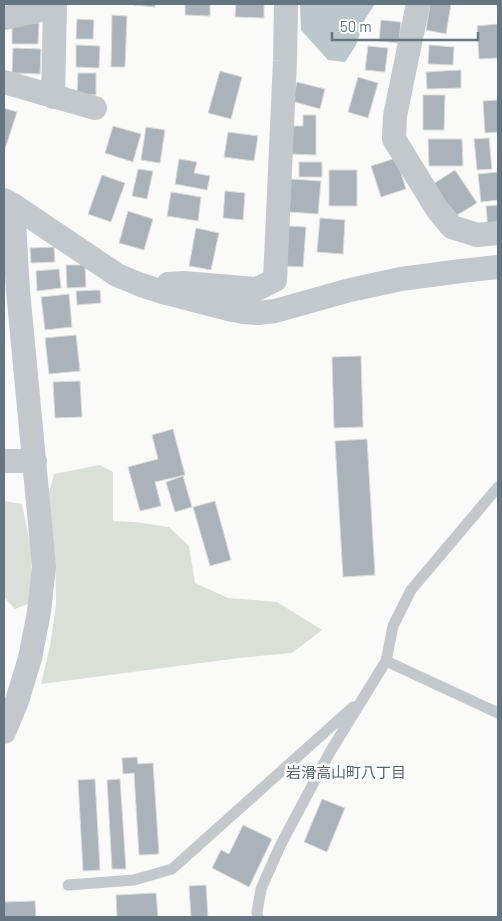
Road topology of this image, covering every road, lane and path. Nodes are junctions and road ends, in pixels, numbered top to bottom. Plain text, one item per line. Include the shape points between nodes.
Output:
1 (286, 4) edge
2 (418, 4) edge
3 (4, 18) edge
4 (4, 82) edge
5 (53, 97) junction
6 (95, 108) dead end
7 (9, 202) edge
8 (498, 233) edge
9 (498, 267) edge
10 (141, 285) junction
11 (4, 461) edge
12 (35, 461) junction
13 (498, 487) edge
14 (386, 661) junction
15 (361, 699) junction
16 (498, 713) edge
17 (7, 718) edge
18 (68, 885) dead end
19 (258, 917) edge

1 - 10 street via 275,280 257,289 184,283
2 - 8 street via 395,116 394,139 437,209 452,227 478,235
3 - 5 street via 55,7
4 - 5 street
5 - 6 street
7 - 10 street via 117,275
7 - 12 street
9 - 10 street via 401,280 258,313 228,310
11 - 12 street
12 - 17 street via 44,566 39,612 30,658
13 - 14 lane via 411,590 393,626
14 - 15 lane
14 - 16 lane
15 - 18 lane via 172,869 134,880
15 - 19 lane via 280,846 261,889

